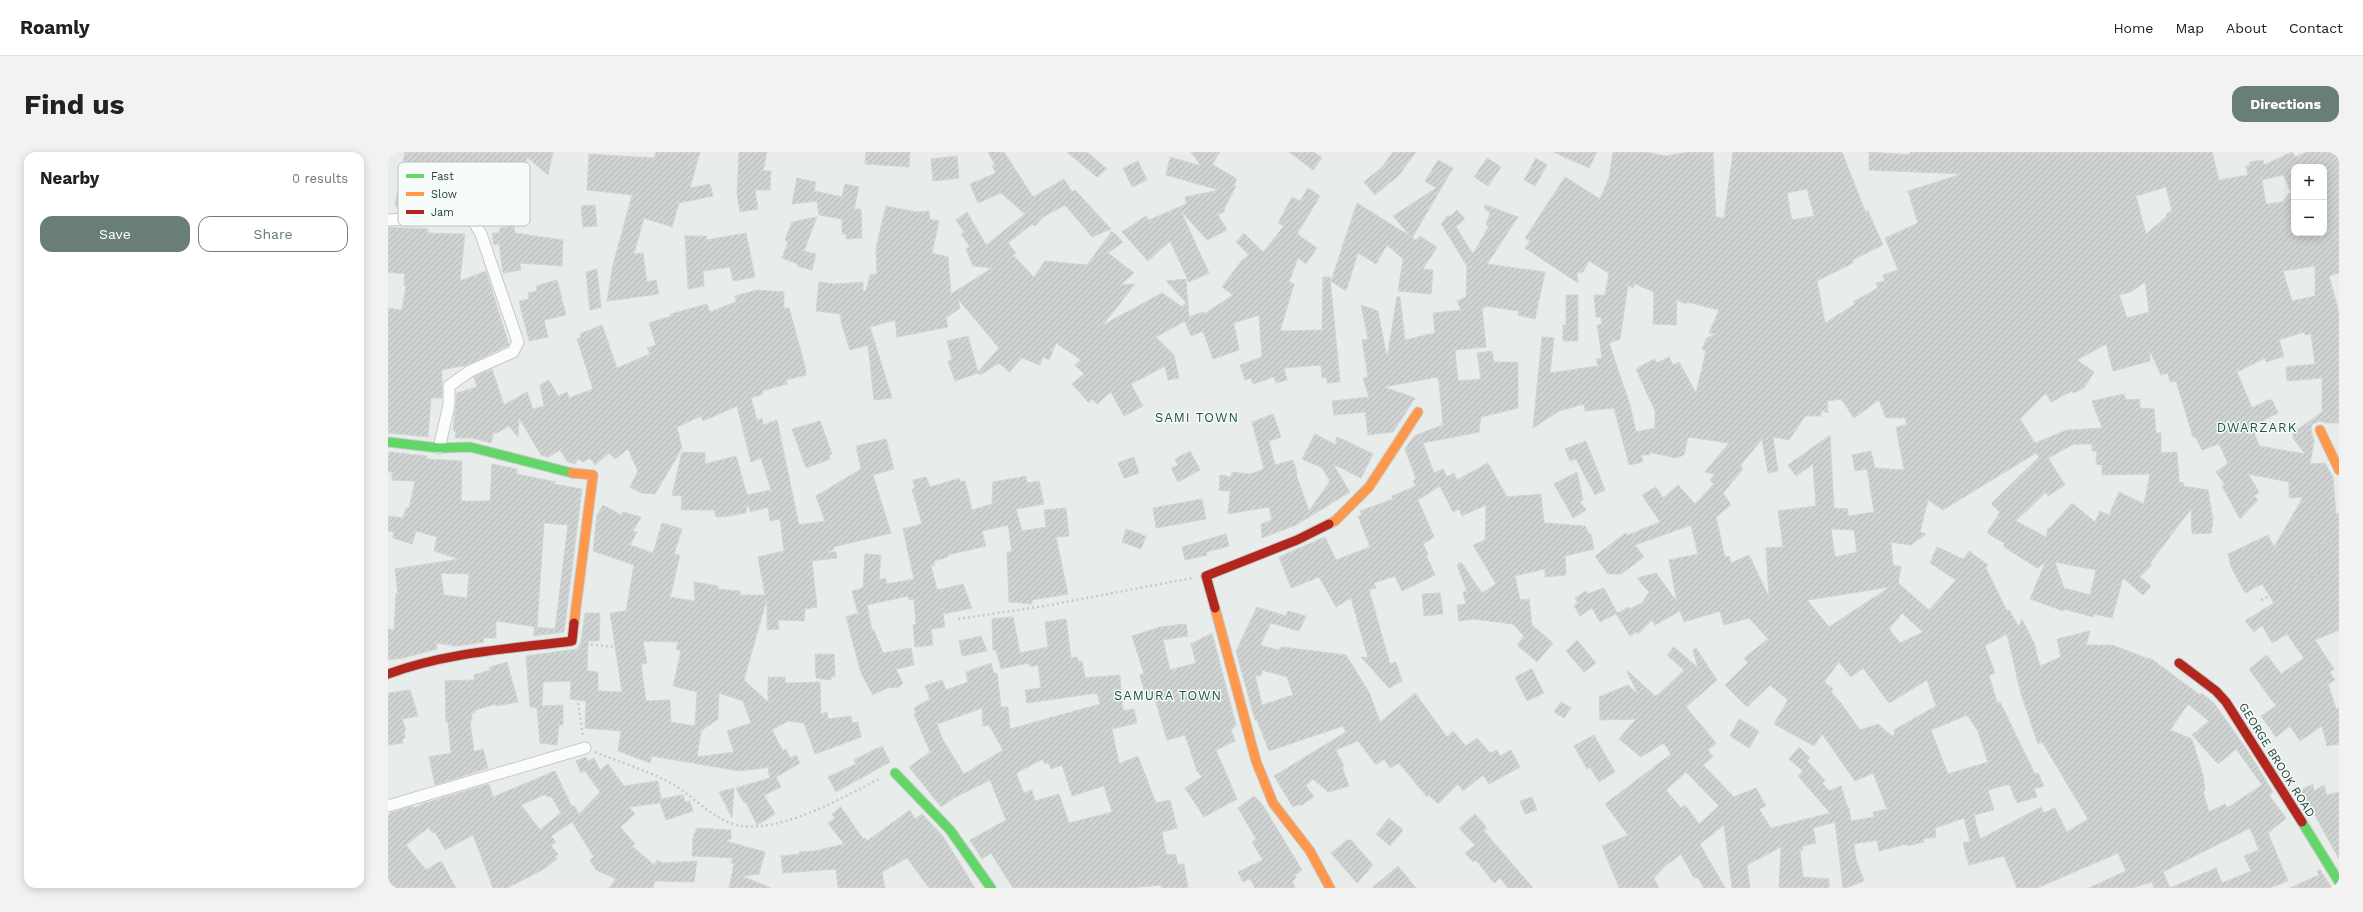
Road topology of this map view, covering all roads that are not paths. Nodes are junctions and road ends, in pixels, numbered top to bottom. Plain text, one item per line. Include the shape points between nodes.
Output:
1 (398, 219) edge
2 (388, 220) edge
3 (476, 226) edge
4 (1418, 412) dead end
5 (2320, 430) dead end
6 (388, 442) edge
7 (439, 448) junction
8 (2339, 470) edge
9 (2179, 663) dead end
10 (388, 674) edge
11 (585, 748) road end
12 (895, 773) road end
13 (388, 806) edge
14 (2339, 882) edge
15 (991, 888) edge
16 (1330, 888) edge

1 - 2 street
3 - 7 street via 518,342 513,352 470,371 449,386 449,405
4 - 16 street via 1369,487 1335,521 1297,540 1206,576 1256,761 1273,803 1310,850
5 - 8 street
6 - 7 street
7 - 10 street via 470,447 577,474 593,475 572,641 451,657 402,668
9 - 14 street, GEORGE BROOK ROAD via 2216,691 2226,702
11 - 13 street
12 - 15 street via 950,830

